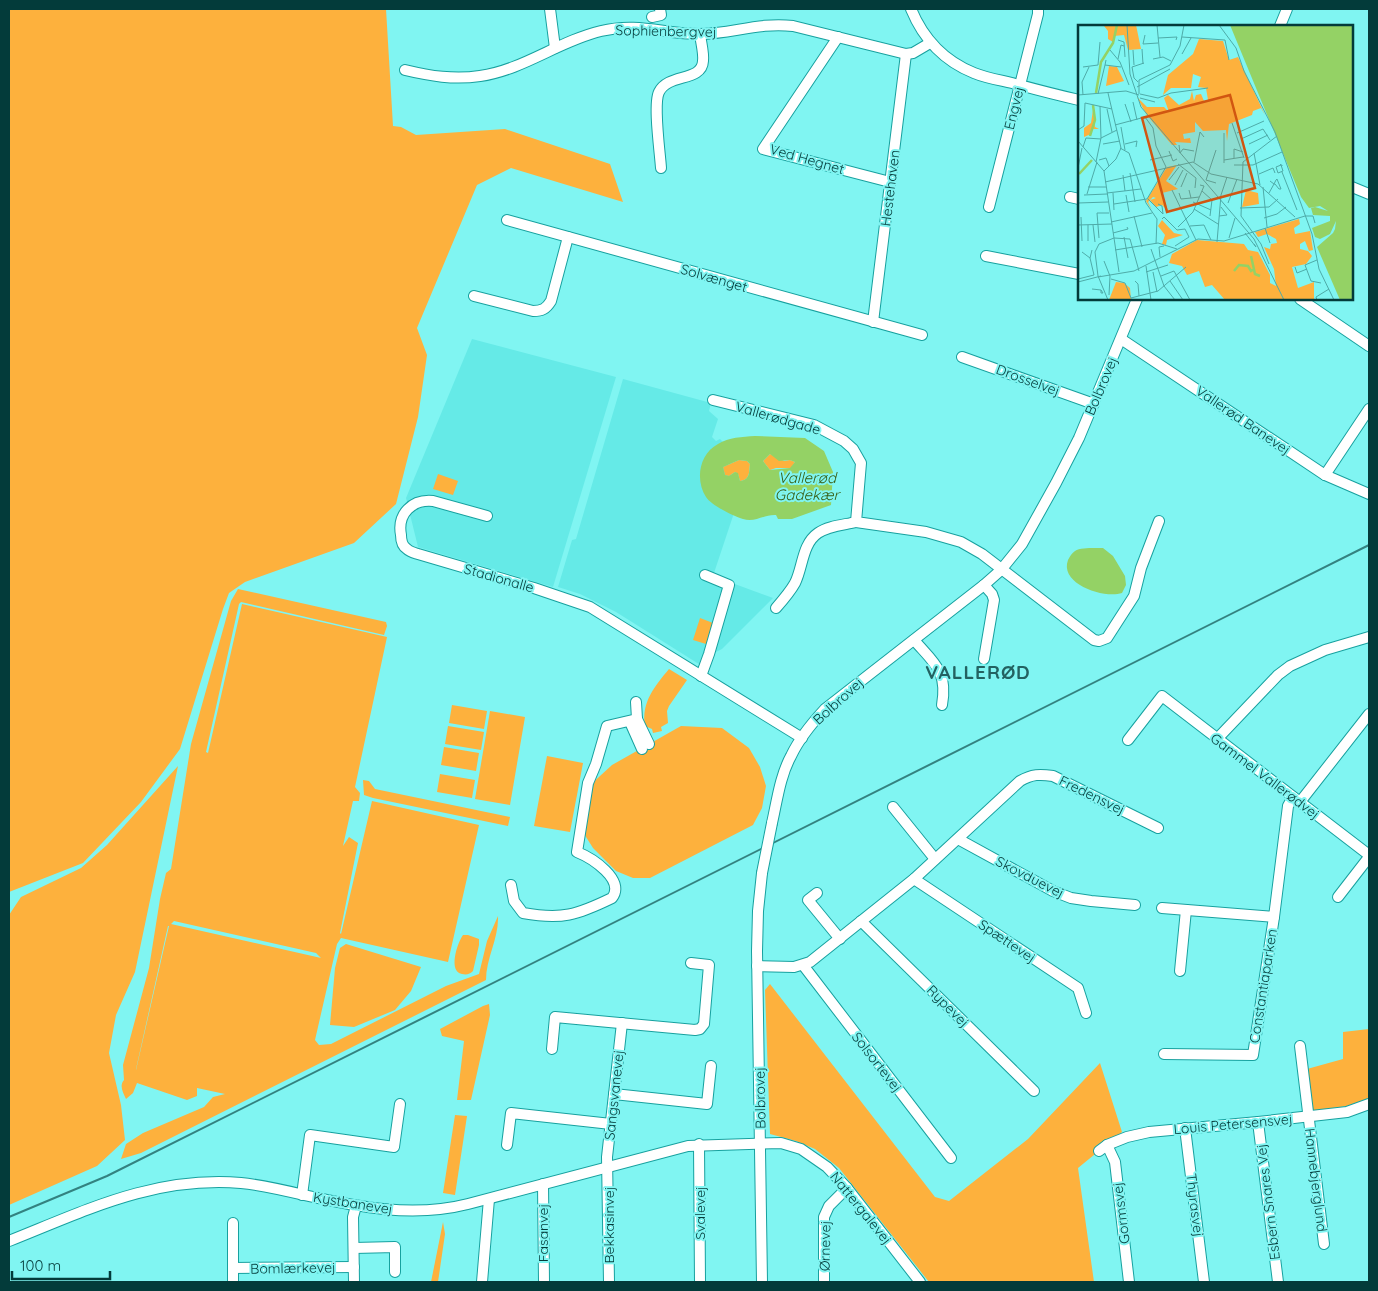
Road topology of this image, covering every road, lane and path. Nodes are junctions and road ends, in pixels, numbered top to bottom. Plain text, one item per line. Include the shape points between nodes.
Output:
1 (550, 9) edge
2 (660, 9) edge
3 (911, 9) edge
4 (1038, 9) edge
5 (1286, 9) edge
6 (652, 17) dead end
7 (1280, 25) edge
8 (700, 34) junction
9 (838, 38) junction
10 (930, 43) junction
11 (556, 48) junction
12 (906, 54) junction
13 (405, 70) dead end
14 (1020, 85) junction
15 (1078, 100) edge
16 (661, 168) dead end
17 (890, 182) junction
18 (1353, 187) edge
19 (1369, 194) edge
20 (989, 207) dead end
21 (507, 220) dead end
22 (568, 237) junction
23 (986, 256) dead end
24 (1078, 274) edge
25 (474, 296) dead end
26 (1137, 300) edge
27 (1301, 300) edge
28 (873, 322) junction
29 (922, 336) dead end
30 (1121, 339) junction
31 (1369, 346) edge
32 (962, 357) dead end
33 (713, 400) dead end
34 (1094, 404) junction
35 (1369, 409) edge
36 (1325, 475) junction
37 (1369, 494) edge
38 (487, 516) dead end
39 (1160, 521) dead end
40 (856, 522) junction
41 (1001, 570) junction
42 (705, 576) dead end
43 (984, 584) junction
44 (776, 608) dead end
45 (1369, 637) edge
46 (914, 640) junction
47 (984, 659) dead end
48 (701, 676) junction
49 (636, 702) dead end
50 (942, 705) dead end
51 (1369, 714) edge
52 (633, 720) junction
53 (802, 738) junction
54 (1217, 739) junction
55 (1128, 740) dead end
56 (645, 746) dead end
57 (1296, 799) junction
58 (894, 807) dead end
59 (1158, 828) dead end
60 (958, 838) junction
61 (1369, 856) edge
62 (935, 859) junction
63 (914, 879) junction
64 (512, 885) dead end
65 (817, 893) dead end
66 (1338, 898) dead end
67 (1136, 905) dead end
68 (1162, 908) dead end
69 (1186, 910) junction
70 (1274, 917) junction
71 (862, 921) junction
72 (840, 939) junction
73 (691, 963) dead end
74 (803, 965) junction
75 (757, 966) junction
76 (1180, 971) dead end
77 (1086, 1013) dead end
78 (622, 1023) junction
79 (1300, 1046) dead end
80 (552, 1049) dead end
81 (1164, 1054) dead end
82 (711, 1066) dead end
83 (1034, 1091) dead end
84 (614, 1094) junction
85 (400, 1104) dead end
86 (1369, 1104) edge
87 (1309, 1116) junction
88 (1258, 1122) junction
89 (611, 1124) junction
90 (1185, 1128) junction
91 (761, 1143) junction
92 (699, 1144) junction
93 (508, 1145) dead end
94 (1103, 1148) joint
95 (951, 1158) dead end
96 (608, 1167) junction
97 (543, 1184) junction
98 (847, 1188) junction
99 (302, 1194) junction
100 (489, 1199) junction
101 (356, 1206) junction
102 (233, 1223) dead end
103 (9, 1241) edge
104 (1324, 1244) dead end
105 (354, 1248) junction
106 (354, 1267) junction
107 (233, 1268) junction
108 (395, 1272) dead end
109 (233, 1282) edge
110 (354, 1282) edge
111 (482, 1282) edge
112 (544, 1282) edge
113 (609, 1282) edge
114 (700, 1282) edge
115 (762, 1282) edge
116 (824, 1282) edge
117 (920, 1282) edge
118 (1129, 1282) edge
119 (1204, 1282) edge
120 (1278, 1282) edge

1 - 11 street
2 - 6 street via 661,15
3 - 10 street
4 - 14 street, Engvej
5 - 7 street
8 - 9 street, Sophienbergvej via 776,24
8 - 11 street, Sophienbergvej via 624,27 602,30
8 - 16 street via 703,61 700,71 670,80 657,98
9 - 12 street, Sophienbergvej
9 - 17 street, Ved Hegnet via 763,149
10 - 12 street via 913,54
10 - 14 street via 943,55 974,73
11 - 13 street, Sophienbergvej via 505,70 481,76 438,77
12 - 17 street, Hestehaven
14 - 15 street
14 - 20 street, Engvej
17 - 28 street, Hestehaven
18 - 19 street
21 - 22 street, Solvænget
22 - 25 street via 551,300 542,311
22 - 28 street, Solvænget
23 - 24 street
26 - 30 street, Bolbrovej
27 - 31 street
28 - 29 street, Solvænget
30 - 34 street, Bolbrovej
30 - 36 street, Vallerød Banevej
32 - 34 street, Drosselvej
33 - 40 street, Vallerødgade via 814,425 844,441 861,463
34 - 41 street, Bolbrovej via 1036,520
35 - 36 street
36 - 37 street, Vallerød Banevej
38 - 48 street, Stadionalle via 433,501 412,504 400,522 403,544 407,550 418,554 590,607
39 - 41 street via 1141,568 1134,596 1104,640 1087,637
40 - 41 street via 948,537 981,554
40 - 44 street via 827,529 813,537 795,582
41 - 43 street, Bolbrovej
42 - 48 street via 729,585
43 - 46 street, Bolbrovej
43 - 47 street via 994,600
45 - 54 street via 1326,650 1290,666
46 - 50 street via 940,670 945,691
46 - 53 street, Bolbrovej via 827,707
48 - 53 street, Stadionalle
49 - 52 street
51 - 57 street
52 - 56 street
52 - 64 street via 607,726 588,783 577,852 600,865 614,880 615,894 581,913 536,915 524,913 514,901
53 - 75 street, Bolbrovej, bridge via 785,769 762,873
54 - 55 street, Gammel Vallerødvej via 1162,696
54 - 57 street, Gammel Vallerødvej
57 - 61 street, Gammel Vallerødvej
57 - 70 street via 1288,806
58 - 62 street
59 - 60 street, Fredensvej via 1053,776 1036,774 1020,781
60 - 62 street, Fredensvej
60 - 67 street, Skovduevej via 1053,891 1072,898
61 - 66 street
62 - 63 street, Fredensvej
63 - 71 street, Fredensvej
63 - 77 street, Spættevej via 1078,988
65 - 72 street via 808,900
68 - 69 street
69 - 70 street
69 - 76 street
70 - 81 street, Constantiaparken via 1253,1055
71 - 72 street, Fredensvej
71 - 83 street, Rypevej
72 - 74 street, Fredensvej
73 - 78 street via 710,965 704,1024 700,1029
74 - 75 street
74 - 95 street, Solsortevej
75 - 91 street, Bolbrovej
78 - 80 street via 555,1016
78 - 84 street, Sangsvanevej
79 - 87 street, Hannebjerglund
82 - 84 street via 707,1104
84 - 89 street, Sangsvanevej
85 - 99 street via 394,1147 310,1135
86 - 87 street, Louis Petersensvej via 1347,1112
87 - 88 street, Louis Petersensvej
87 - 104 street, Hannebjerglund
88 - 90 street, Louis Petersensvej
88 - 120 street, Esbern Snares Vej
89 - 93 street via 511,1113
89 - 96 street, Sangsvanevej
90 - 94 street, Louis Petersensvej via 1127,1137
90 - 119 street, Thyrasvej
91 - 92 street, Kystbanevej
91 - 98 street, Nattergalevej via 781,1143 801,1149 827,1167
91 - 115 street, Bolbrovej
92 - 96 street, Kystbanevej
92 - 114 street, Svalevej
94 - 118 street, Gormsvej via 1114,1162
96 - 97 street, Kystbanevej
96 - 113 street, Bekkasinvej
97 - 100 street, Kystbanevej
97 - 112 street, Fasanvej
98 - 116 street, Ørnevej via 829,1206 824,1217
98 - 117 street, Nattergalevej
99 - 101 street, Kystbanevej
99 - 103 street, Kystbanevej via 224,1182 156,1188 129,1194
100 - 101 street, Kystbanevej via 432,1210 381,1210
100 - 111 street
101 - 105 street via 353,1216
102 - 107 street, Bomlærkevej
105 - 106 street
105 - 108 street via 394,1247
106 - 107 street, Bomlærkevej
106 - 110 street
107 - 109 street, Bomlærkevej

